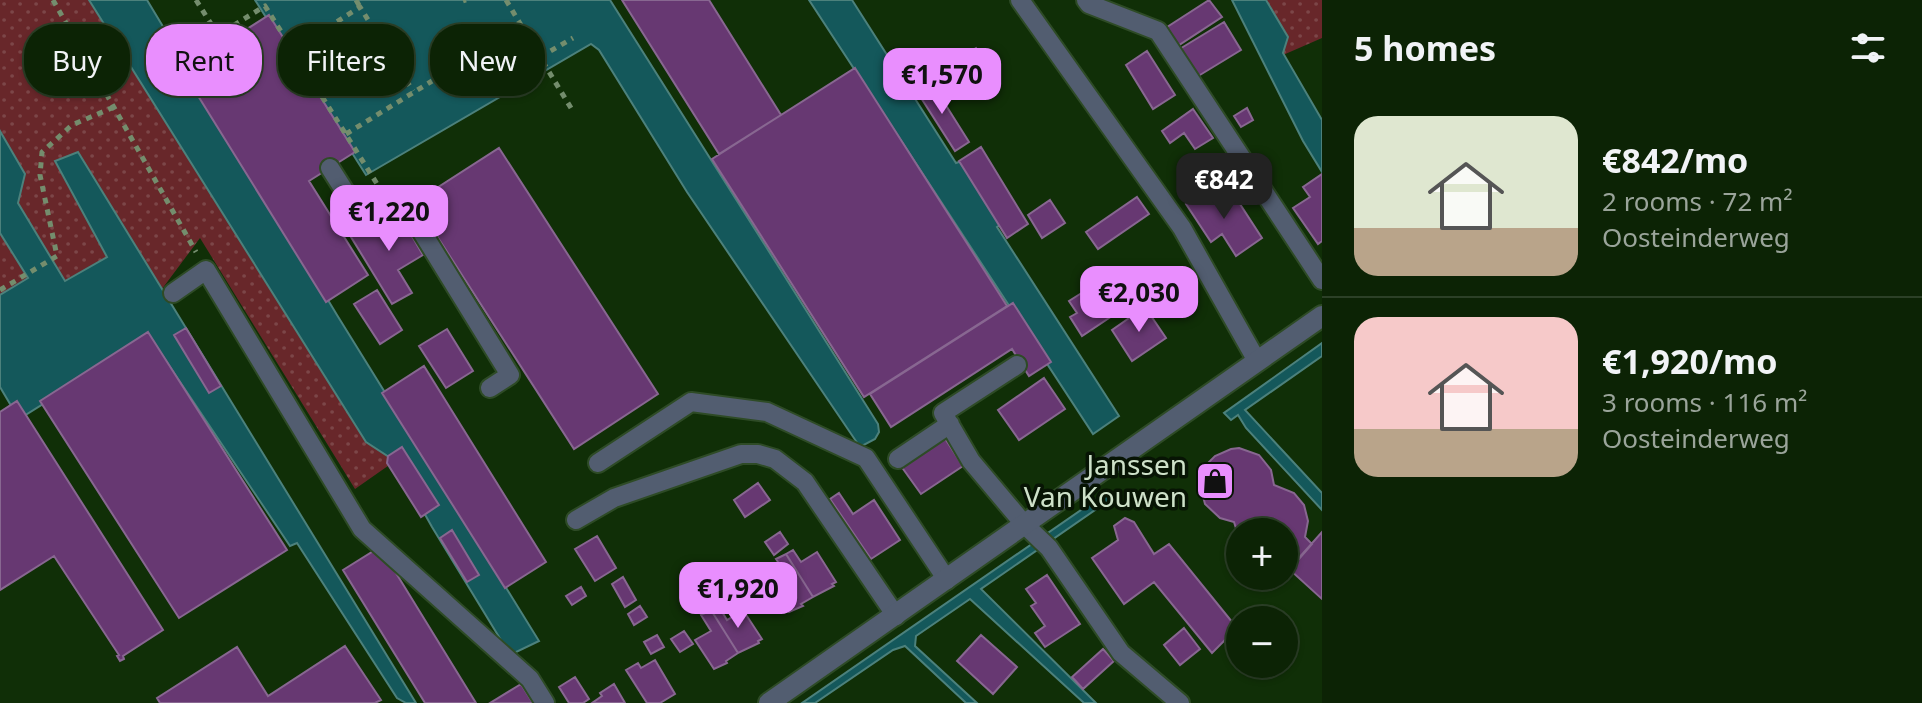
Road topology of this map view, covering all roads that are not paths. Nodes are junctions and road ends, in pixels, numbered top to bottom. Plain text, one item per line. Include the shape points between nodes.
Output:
1 (1020, 0) edge
2 (1086, 0) edge
3 (330, 168) dead end
4 (1322, 280) edge
5 (173, 293) dead end
6 (1322, 316) edge
7 (1257, 361) junction
8 (1017, 365) dead end
9 (490, 388) dead end
10 (950, 424) junction
11 (898, 459) dead end
12 (598, 463) dead end
13 (576, 520) dead end
14 (1037, 536) junction
15 (947, 580) junction
16 (896, 616) junction
17 (545, 703) edge
18 (769, 703) edge
19 (1180, 703) edge

1 - 7 lane via 1182,228
2 - 4 lane via 1158,31
3 - 9 lane via 363,220 401,198 510,375
5 - 17 lane via 206,270 362,529 530,679
6 - 7 street
7 - 14 street
8 - 10 lane via 943,413
10 - 11 lane
10 - 14 lane via 971,461
12 - 15 lane via 691,402 767,412 866,458
13 - 16 lane via 614,498 741,454 775,459 805,482
14 - 15 street
14 - 19 lane via 1121,653
15 - 16 street
16 - 18 street

